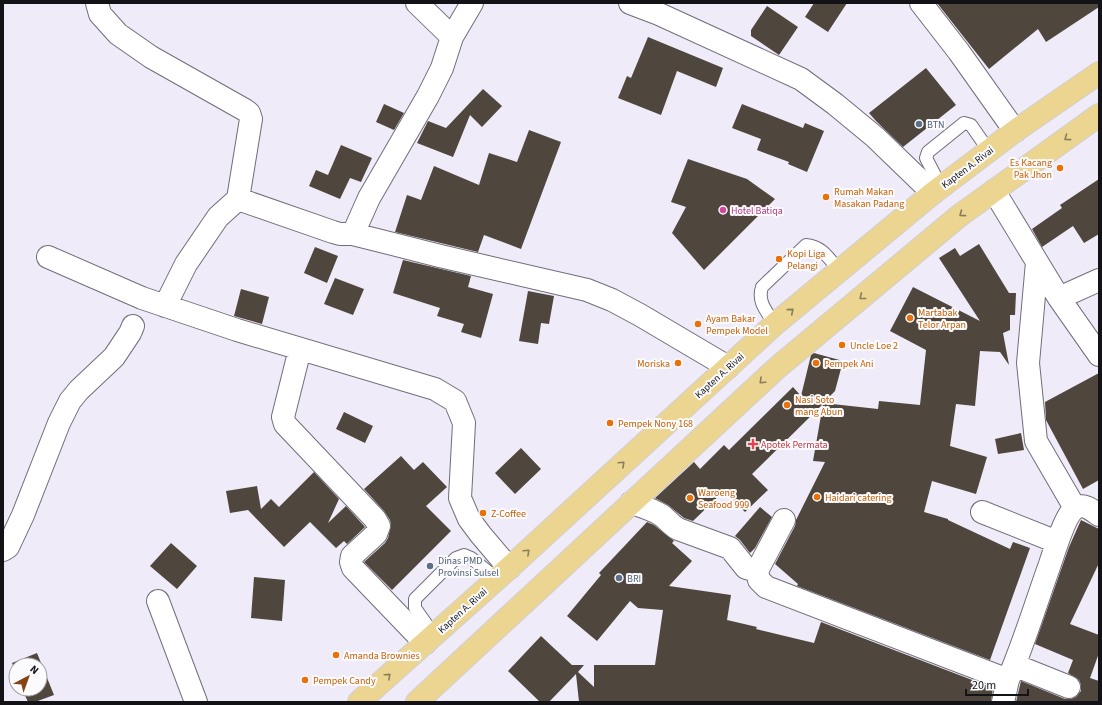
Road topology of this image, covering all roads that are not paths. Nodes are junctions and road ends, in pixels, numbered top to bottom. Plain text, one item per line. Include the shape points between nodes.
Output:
1 (97, 3) edge
2 (417, 3) edge
3 (472, 3) edge
4 (630, 3) edge
5 (921, 3) edge
6 (452, 37) junction
7 (1099, 74) edge
8 (1099, 115) edge
9 (1015, 131) junction
10 (989, 151) junction
11 (937, 190) junction
12 (994, 191) junction
13 (238, 199) junction
14 (353, 234) junction
15 (48, 257) dead end
16 (1037, 262) junction
17 (840, 270) junction
18 (1099, 280) edge
19 (1059, 298) junction
20 (165, 306) junction
21 (775, 324) junction
22 (134, 326) dead end
23 (300, 349) junction
24 (1099, 355) edge
25 (728, 367) junction
26 (631, 503) junction
27 (1075, 508) junction
28 (982, 512) dead end
29 (1099, 515) edge
30 (784, 520) dead end
31 (1058, 542) junction
32 (3, 550) edge
33 (757, 571) junction
34 (503, 574) junction
35 (158, 600) dead end
36 (430, 639) junction
37 (1011, 673) junction
38 (1069, 687) dead end
39 (196, 702) edge
40 (359, 702) edge
41 (417, 702) edge
42 (1003, 702) edge

1 - 13 street via 100,14 118,34 151,57 249,113 251,119
2 - 6 street
3 - 6 street
4 - 11 street via 801,79 835,104
5 - 9 street
6 - 14 street via 442,68 428,96 369,198
7 - 9 main road, Kapten A. Rivai
8 -> 12 main road
9 - 10 main road, Kapten A. Rivai
10 - 11 main road, Kapten A. Rivai
10 - 11 lane via 971,125 964,123 928,152 926,158
11 - 17 main road, Kapten A. Rivai
12 - 16 street
12 -> 26 main road via 959,216 778,367
13 - 14 street via 333,232
13 - 20 street via 218,217 186,264
14 - 25 street via 587,290 640,315
15 - 20 street
16 - 19 street
16 - 27 street via 1028,362 1036,441
21 -> 17 main road, Kapten A. Rivai
17 - 21 lane via 822,250 806,245 762,287 759,295 761,303
18 - 19 street
19 - 24 street
20 - 23 street
21 - 25 main road, Kapten A. Rivai
22 - 32 street via 114,356 70,402 59,423 23,515 8,546
23 - 34 street via 435,389 455,401 464,423 460,498
23 - 36 street via 283,417 285,424 379,526 376,534 352,556 353,568
34 -> 25 main road, Kapten A. Rivai
26 - 33 street via 662,515 678,529 730,548 746,568
26 - 41 main road
27 - 29 street via 1090,508
27 - 31 street
28 - 31 street
30 - 33 street
31 - 37 street
33 - 37 street via 759,580 766,587
34 - 36 main road, Kapten A. Rivai
34 - 36 lane via 464,555 456,558 415,599 415,608
35 - 39 street
40 -> 36 main road, Kapten A. Rivai
37 - 38 street
37 - 42 street

